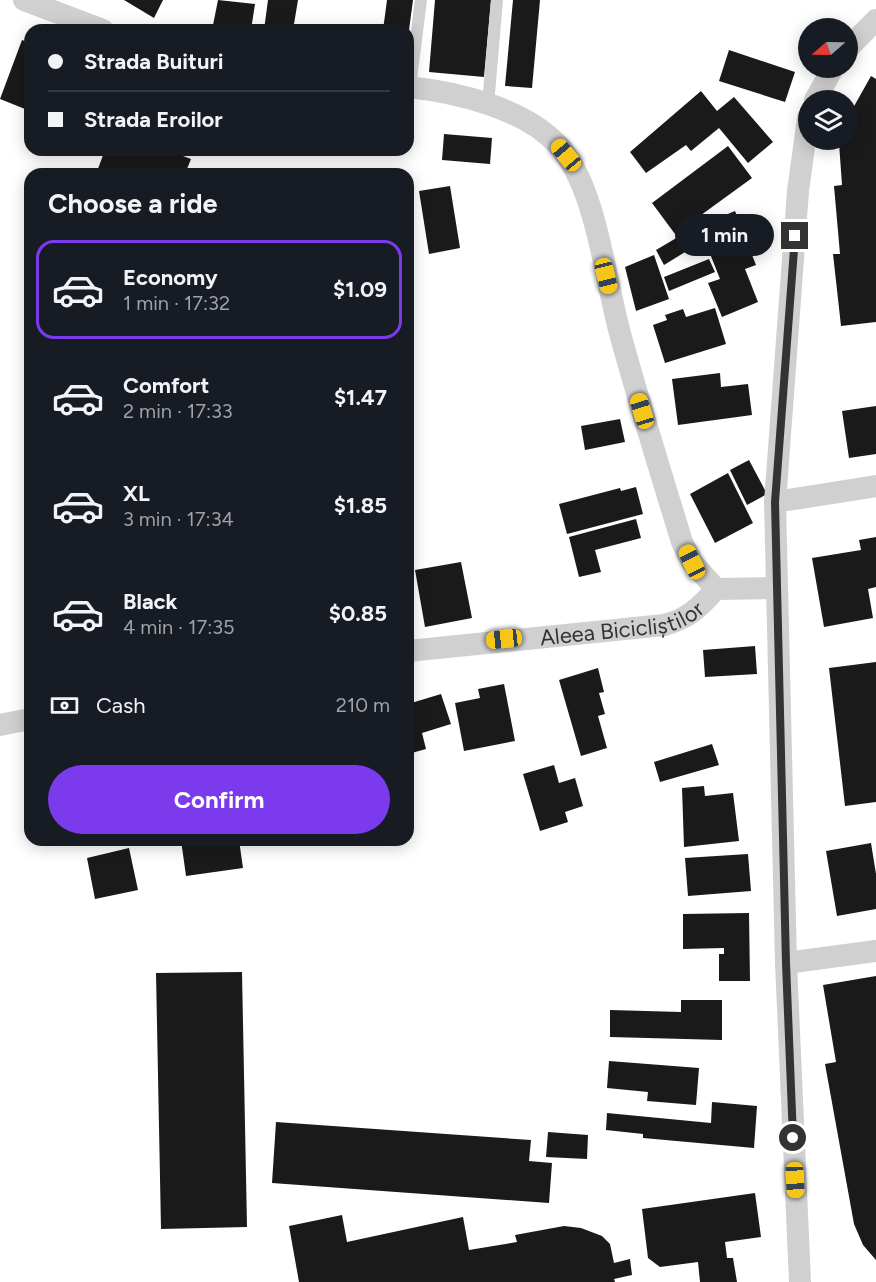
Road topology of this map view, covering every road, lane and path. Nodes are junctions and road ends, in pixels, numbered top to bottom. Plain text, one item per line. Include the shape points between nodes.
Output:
1 (24, 0) edge
2 (421, 0) edge
3 (497, 0) edge
4 (876, 21) edge
5 (87, 24) edge
6 (858, 38) edge
7 (414, 51) edge
8 (414, 88) edge
9 (488, 105) junction
10 (804, 150) edge
11 (876, 486) edge
12 (775, 502) junction
13 (777, 588) junction
14 (716, 589) junction
15 (414, 650) edge
16 (24, 720) edge
17 (0, 725) edge
18 (876, 951) edge
19 (786, 963) junction
20 (800, 1282) edge

1 - 5 street
2 - 7 lane
3 - 9 lane
4 - 6 street
8 - 9 street
9 - 14 street via 545,132 575,168 592,216 620,335 682,542 692,562
10 - 12 street
11 - 12 street
12 - 13 street
13 - 14 street
13 - 19 street
14 - 15 street, Aleea Bicicliștilor via 681,621 663,625
16 - 17 street
18 - 19 street
19 - 20 street

